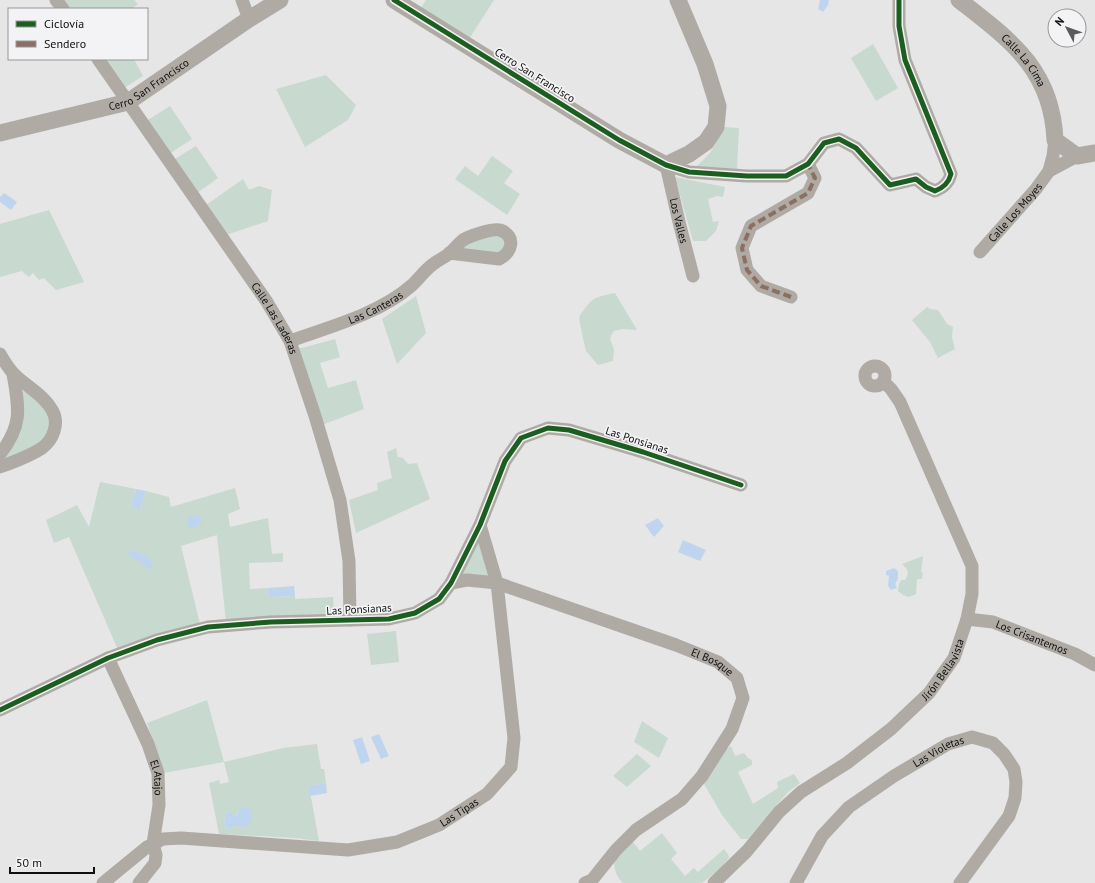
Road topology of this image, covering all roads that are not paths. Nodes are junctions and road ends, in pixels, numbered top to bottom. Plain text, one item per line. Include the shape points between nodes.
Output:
1 (56, 0) edge
2 (242, 0) edge
3 (280, 0) edge
4 (394, 0) edge
5 (678, 0) edge
6 (899, 0) edge
7 (959, 0) edge
8 (62, 8) edge
9 (249, 19) junction
10 (99, 60) edge
11 (128, 102) junction
12 (0, 133) edge
13 (1056, 140) junction
14 (1095, 153) edge
15 (1077, 156) junction
16 (808, 164) junction
17 (666, 165) junction
18 (1049, 171) junction
19 (980, 252) dead end
20 (450, 253) dead end
21 (693, 276) dead end
22 (791, 297) dead end
23 (290, 341) junction
24 (0, 354) edge
25 (13, 374) junction
26 (883, 381) dead end
27 (31, 388) junction
28 (17, 396) junction
29 (0, 454) edge
30 (0, 467) edge
31 (741, 485) dead end
32 (480, 525) junction
33 (451, 583) junction
34 (497, 583) junction
35 (967, 619) junction
36 (350, 620) junction
37 (108, 658) junction
38 (1095, 666) edge
39 (0, 710) edge
40 (153, 844) junction
41 (592, 882) edge
42 (103, 883) edge
43 (139, 883) edge
44 (714, 883) edge
45 (796, 883) edge
46 (960, 883) edge

1 - 8 street
2 - 9 street
3 - 9 street, Cerro San Francisco
4 - 17 street, Cerro San Francisco via 619,140
5 - 17 street via 705,64 718,106 716,127 706,142
6 - 16 street via 899,26 905,60 951,174 950,179 935,191 916,179 890,185 856,148 838,139 824,143
7 - 13 street, Calle La Cima via 1002,34 1024,56 1040,80 1049,102 1055,122
9 - 11 street, Cerro San Francisco
10 - 11 street, Calle Las Laderas
11 - 12 street, Cerro San Francisco
11 - 23 street, Calle Las Laderas via 267,302
13 - 15 street
13 - 18 street, Calle Los Moyes
14 - 15 street, Calle Los Moyes
15 - 18 street, Calle Los Moyes
16 - 17 street via 786,176 689,172
16 - 22 street via 815,178 808,193 751,226 742,248 747,270 761,286
17 - 21 street, Los Valles
18 - 19 street, Calle Los Moyes
20 - 23 street, Las Canteras via 389,302
23 - 36 street, Calle Las Laderas via 340,500 348,561
24 - 25 street
25 - 27 street
25 - 28 street
26 - 35 street, Jirón Bellavista via 900,402 972,566 972,594
27 - 28 street
27 - 30 street via 52,410 55,417 54,433 41,448
28 - 29 street via 18,419 14,432
31 - 32 street, Las Ponsianas via 569,430 548,428 521,438 505,461
32 - 33 street, Las Ponsianas
32 - 34 street, Las Tipas
33 - 34 street, El Bosque via 467,580
33 - 36 street, Las Ponsianas via 439,599 415,613 389,619
34 - 40 street, Las Tipas via 514,738 510,767 487,794 439,825 397,842 348,850 181,838 163,839
34 - 41 street, El Bosque via 676,645 718,662 737,678 743,698 732,729 702,776 682,799 636,830 616,850
35 - 38 street, Los Crisantemos via 993,622 1075,654
35 - 44 street, Jirón Bellavista via 954,658 929,693 891,729 847,763 801,792 779,812 747,851
36 - 37 street, Las Ponsianas via 208,627 158,640
37 - 39 street, Las Ponsianas
37 - 40 street, El Atajo via 148,744 158,773 159,805
40 - 42 street via 138,853
40 - 43 street, El Atajo via 155,863
45 - 46 street, Las Violetas via 822,836 849,807 948,744 972,737 993,743 1004,754 1014,769 1016,798 1009,816

